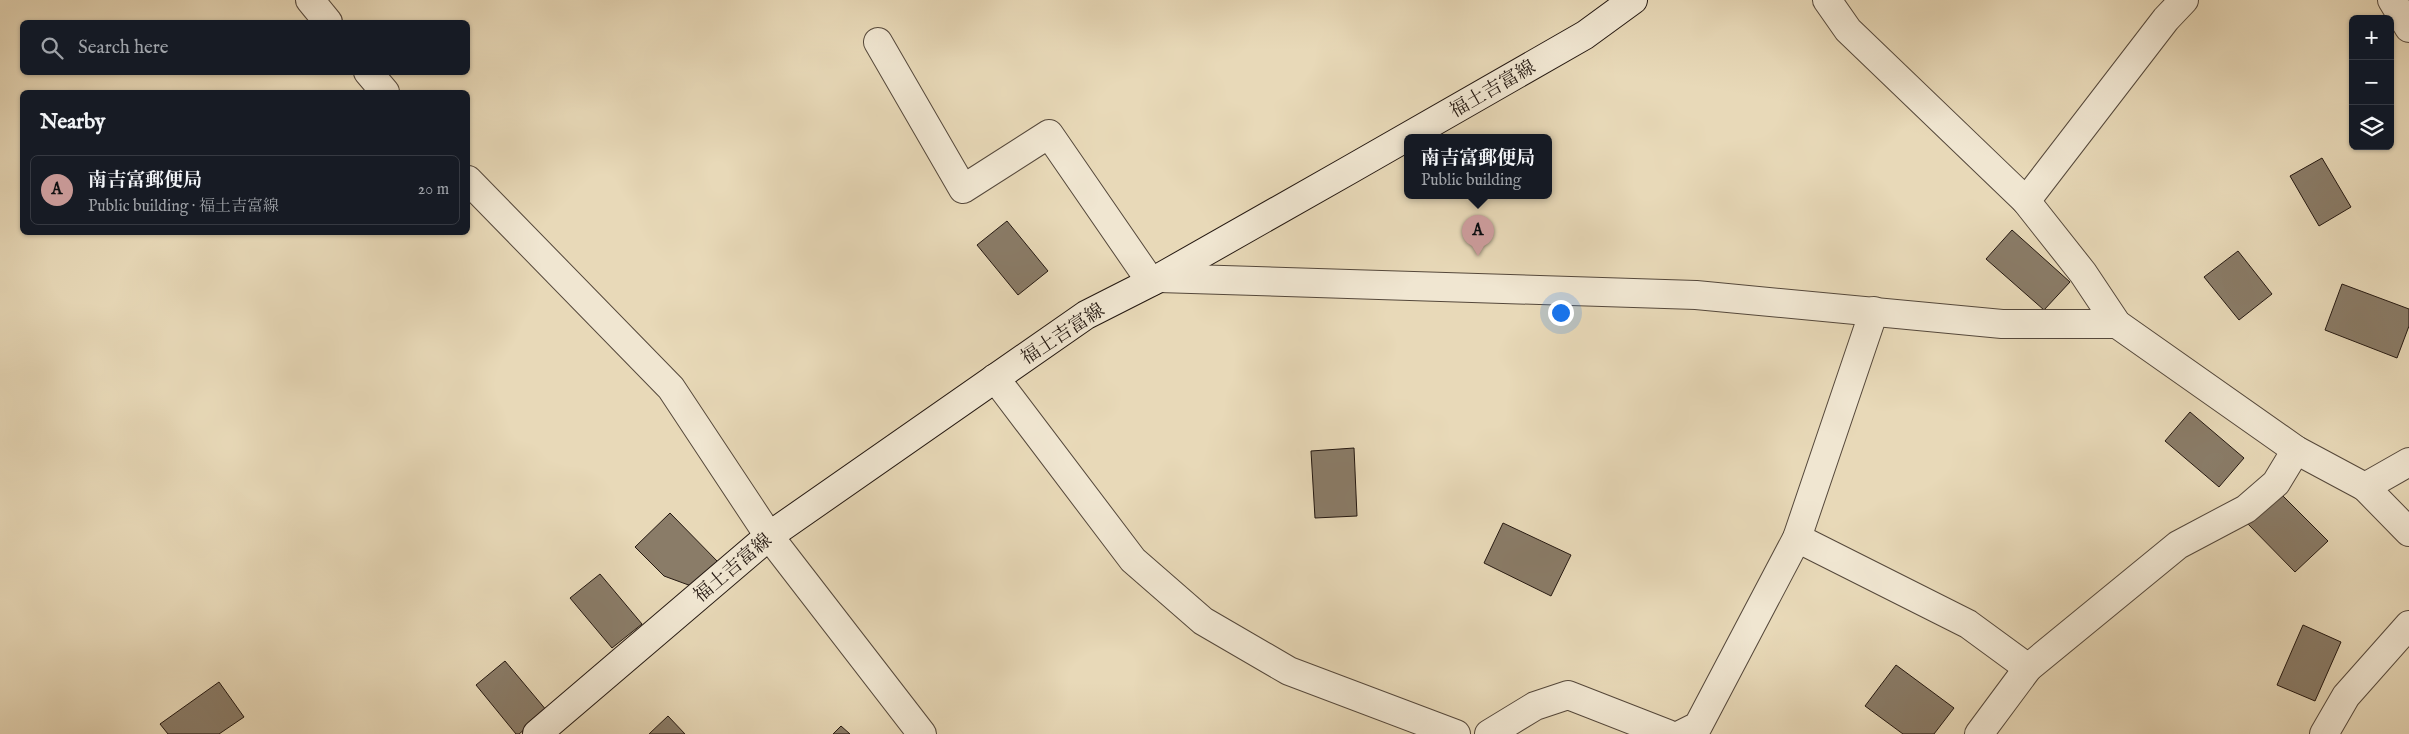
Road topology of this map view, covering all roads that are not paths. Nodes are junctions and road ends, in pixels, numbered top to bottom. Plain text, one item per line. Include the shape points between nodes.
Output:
1 (310, 0) edge
2 (1633, 0) edge
3 (1827, 0) edge
4 (2184, 0) edge
5 (2392, 0) edge
6 (326, 20) edge
7 (2409, 28) edge
8 (878, 42) dead end
9 (371, 75) edge
10 (383, 90) edge
11 (1411, 134) edge
12 (1404, 138) edge
13 (470, 182) edge
14 (2026, 202) junction
15 (1155, 280) junction
16 (1874, 311) junction
17 (2117, 324) junction
18 (995, 378) junction
19 (2296, 450) junction
20 (2409, 462) edge
21 (2365, 487) junction
22 (2409, 532) edge
23 (769, 536) junction
24 (1797, 538) junction
25 (2409, 624) edge
26 (2028, 668) junction
27 (537, 734) edge
28 (922, 734) edge
29 (1456, 734) edge
30 (1488, 734) edge
31 (1668, 734) edge
32 (1682, 734) edge
33 (1979, 734) edge
34 (2324, 734) edge

1 - 6 street
2 - 11 street, 福土吉富線 via 1585,35
3 - 14 street via 1848,30
4 - 14 street
5 - 7 street
8 - 15 street via 962,189 1049,134
9 - 10 street
12 - 15 street, 福土吉富線
13 - 23 street via 671,388
14 - 17 street via 2083,274
15 - 16 street via 1696,295
15 - 18 street, 福土吉富線 via 1086,314
16 - 17 street via 2002,324
16 - 24 street
17 - 19 street
18 - 23 street, 福土吉富線
18 - 29 street via 1133,560 1203,621 1289,671
19 - 21 street
19 - 26 street via 2276,483 2246,509 2178,545
20 - 21 street
21 - 22 street
23 - 27 street, 福土吉富線
23 - 28 street
24 - 26 street via 1968,624
24 - 32 street via 1698,726
25 - 34 street via 2346,696
26 - 33 street
30 - 31 street via 1535,706 1568,695

